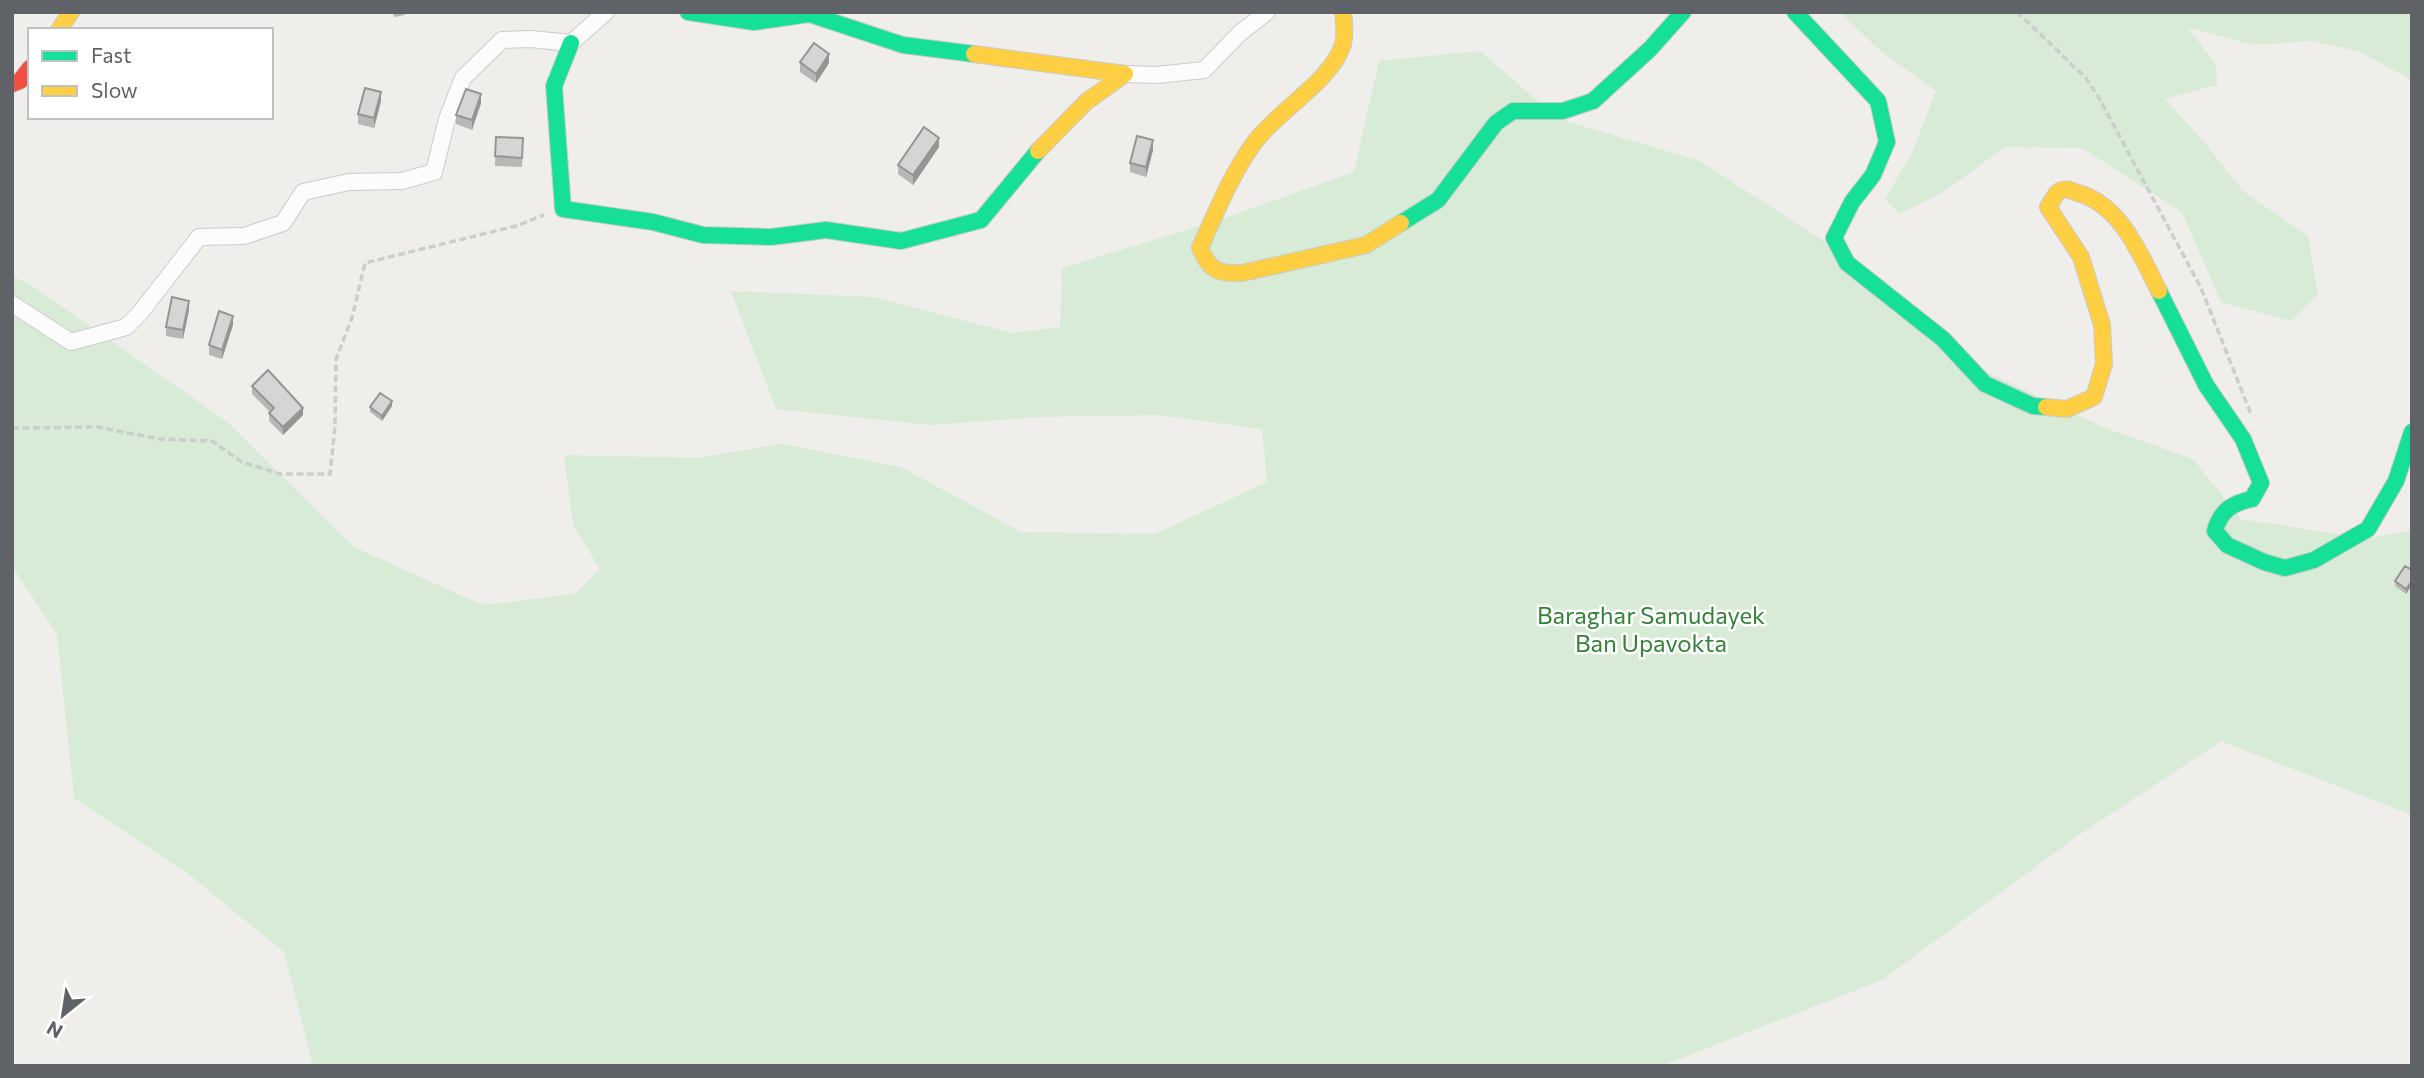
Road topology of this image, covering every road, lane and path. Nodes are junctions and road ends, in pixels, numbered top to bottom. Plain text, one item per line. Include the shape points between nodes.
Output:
1 (71, 12) edge
2 (606, 12) edge
3 (688, 12) edge
4 (1267, 12) edge
5 (1343, 12) edge
6 (1683, 12) edge
7 (1795, 12) edge
8 (2017, 12) edge
9 (60, 28) edge
10 (571, 43) junction
11 (28, 71) edge
12 (1125, 74) junction
13 (12, 84) edge
14 (563, 209) junction
15 (12, 304) edge
16 (2254, 422) dead end
17 (12, 428) edge
18 (2412, 432) edge

1 - 9 street
2 - 10 street
3 - 12 street via 754,22 809,14 903,45
4 - 12 street via 1204,70
5 - 6 street via 1345,35 1339,55 1322,79 1285,108 1249,150 1212,221 1200,248 1206,262 1222,274 1366,245 1438,200 1496,123 1513,111 1563,111 1593,101
7 - 18 street via 1878,101 1887,142 1873,175 1852,202 1834,238 1847,263 1943,339 1985,384 2033,406 2067,409 2094,397 2104,364 2102,325 2081,257 2048,207 2058,192 2066,189 2090,196 2110,210 2135,244 2206,386 2243,439 2262,483 2252,499 2221,512 2215,531 2227,545 2286,568 2314,560 2368,529 2396,481
8 - 16 path via 2085,77 2098,96 2201,288
10 - 14 street via 554,86
10 - 15 street via 502,40 463,78 434,172 402,181 349,182 303,192 283,223 244,236 199,237 126,327 71,342
11 - 13 street
12 - 14 street via 1086,102 1058,130 981,220 901,241 826,230 771,237 703,234
14 - 17 path via 516,226 365,263 336,359 330,474 280,474 242,462 212,441 159,439 97,427

